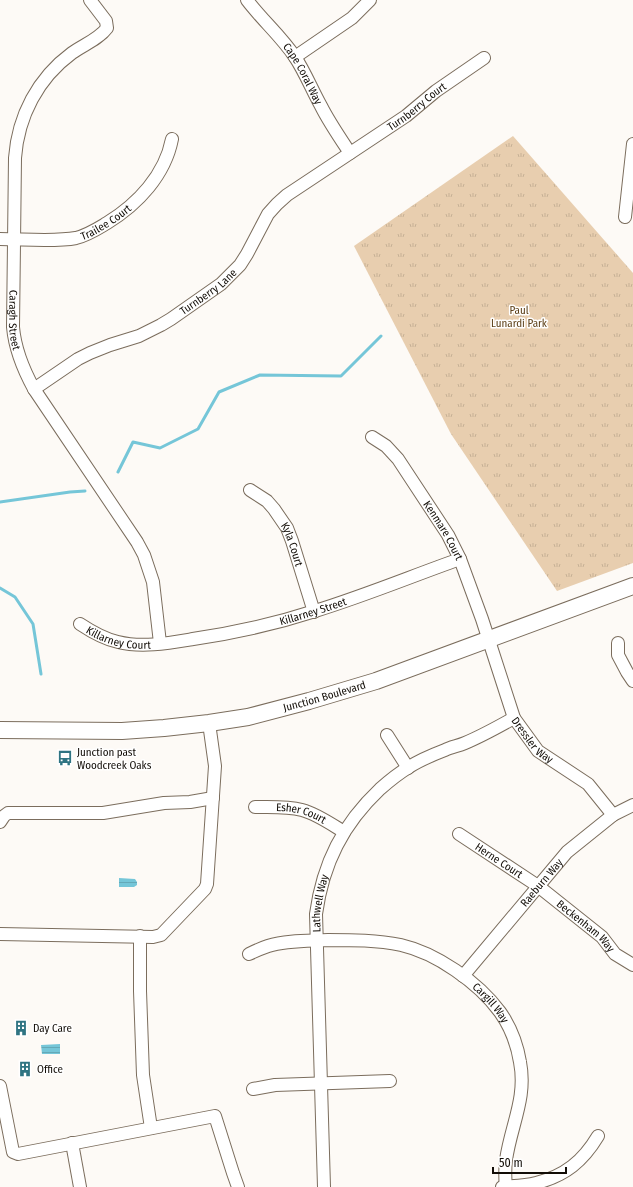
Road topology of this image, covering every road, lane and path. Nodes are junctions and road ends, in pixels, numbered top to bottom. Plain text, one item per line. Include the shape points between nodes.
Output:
1 (90, 0) edge
2 (247, 0) edge
3 (370, 0) edge
4 (295, 57) junction
5 (484, 58) dead end
6 (172, 138) dead end
7 (633, 144) edge
8 (350, 154) junction
9 (625, 217) dead end
10 (0, 239) edge
11 (14, 239) junction
12 (34, 389) junction
13 (372, 437) dead end
14 (250, 490) dead end
15 (460, 559) junction
16 (633, 586) edge
17 (314, 612) junction
18 (80, 624) dead end
19 (488, 640) junction
20 (160, 643) junction
21 (618, 643) dead end
22 (633, 681) edge
23 (514, 718) junction
24 (0, 723) edge
25 (209, 723) junction
26 (0, 730) edge
27 (24, 731) junction
28 (388, 735) dead end
29 (0, 738) edge
30 (408, 768) junction
31 (213, 798) junction
32 (633, 805) edge
33 (255, 807) dead end
34 (613, 815) junction
35 (0, 822) edge
36 (344, 832) junction
37 (459, 834) dead end
38 (538, 886) junction
39 (0, 934) edge
40 (140, 936) junction
41 (316, 941) junction
42 (249, 954) dead end
43 (633, 965) edge
44 (463, 976) junction
45 (390, 1081) dead end
46 (321, 1083) junction
47 (0, 1086) edge
48 (253, 1089) dead end
49 (151, 1128) junction
50 (598, 1136) dead end
51 (72, 1144) junction
52 (80, 1187) edge
53 (238, 1187) edge
54 (324, 1187) edge
55 (502, 1187) edge
56 (506, 1187) edge

1 - 11 street, Caragh Street via 106,21 107,28 50,72 22,119 15,158
2 - 4 street, Cape Coral Way
3 - 4 street via 352,18
4 - 8 street, Cape Coral Way via 327,118
5 - 8 street, Turnberry Court
6 - 11 street, Trailee Court via 166,160 149,187 114,219 76,238
7 - 9 street
8 - 12 street, Turnberry Lane via 277,204 268,214 240,265 221,284 161,325 78,359
10 - 11 street, Trailee Court
11 - 12 street, Caragh Street via 14,337 22,367
12 - 20 street, Caragh Street via 144,555 153,582
13 - 15 street, Kenmare Court via 386,446 398,459 448,535
14 - 17 street, Kyla Court via 267,501 287,528
15 - 17 street, Killarney Street
15 - 19 street, Kenmare Court
16 - 19 main road, Junction Boulevard
17 - 20 street, Killarney Street via 229,633
18 - 20 street, Killarney Court via 100,636 119,643
19 - 23 street, Dressler Way
19 - 25 main road, Junction Boulevard via 376,681 316,699 248,717
21 - 22 street via 618,655
23 - 30 street, Lathwell Way
23 - 34 street, Dressler Way via 538,751 588,784
24 - 27 main road
25 - 27 main road, Junction Boulevard via 122,731
25 - 31 street via 215,766
26 - 27 main road, Junction Boulevard
27 - 29 main road
28 - 30 street
30 - 36 street, Lathwell Way via 372,796
31 - 35 street via 103,813 8,813
31 - 40 street via 205,889 161,935
32 - 34 street, Raeburn Way
33 - 36 street, Esher Court via 303,810
34 - 38 street, Raeburn Way via 567,852
36 - 41 street, Lathwell Way via 326,870 319,893
37 - 38 street, Herne Court
38 - 43 street, Beckenham Way via 602,937 615,954
38 - 44 street, Raeburn Way
39 - 40 street
40 - 49 street via 143,1075
41 - 42 street, Cargill Way via 283,942
41 - 44 street, Cargill Way via 380,941 402,945 440,960
41 - 46 street, Lathwell Way
44 - 56 street, Cargill Way via 500,1012 510,1029 520,1061 522,1094 506,1160
45 - 46 street
46 - 48 street via 275,1085
46 - 54 street, Lathwell Way
47 - 51 street via 13,1152 18,1154
49 - 51 street
49 - 53 street via 215,1116
50 - 56 street via 590,1150 565,1172 535,1183
51 - 52 street
55 - 56 street

